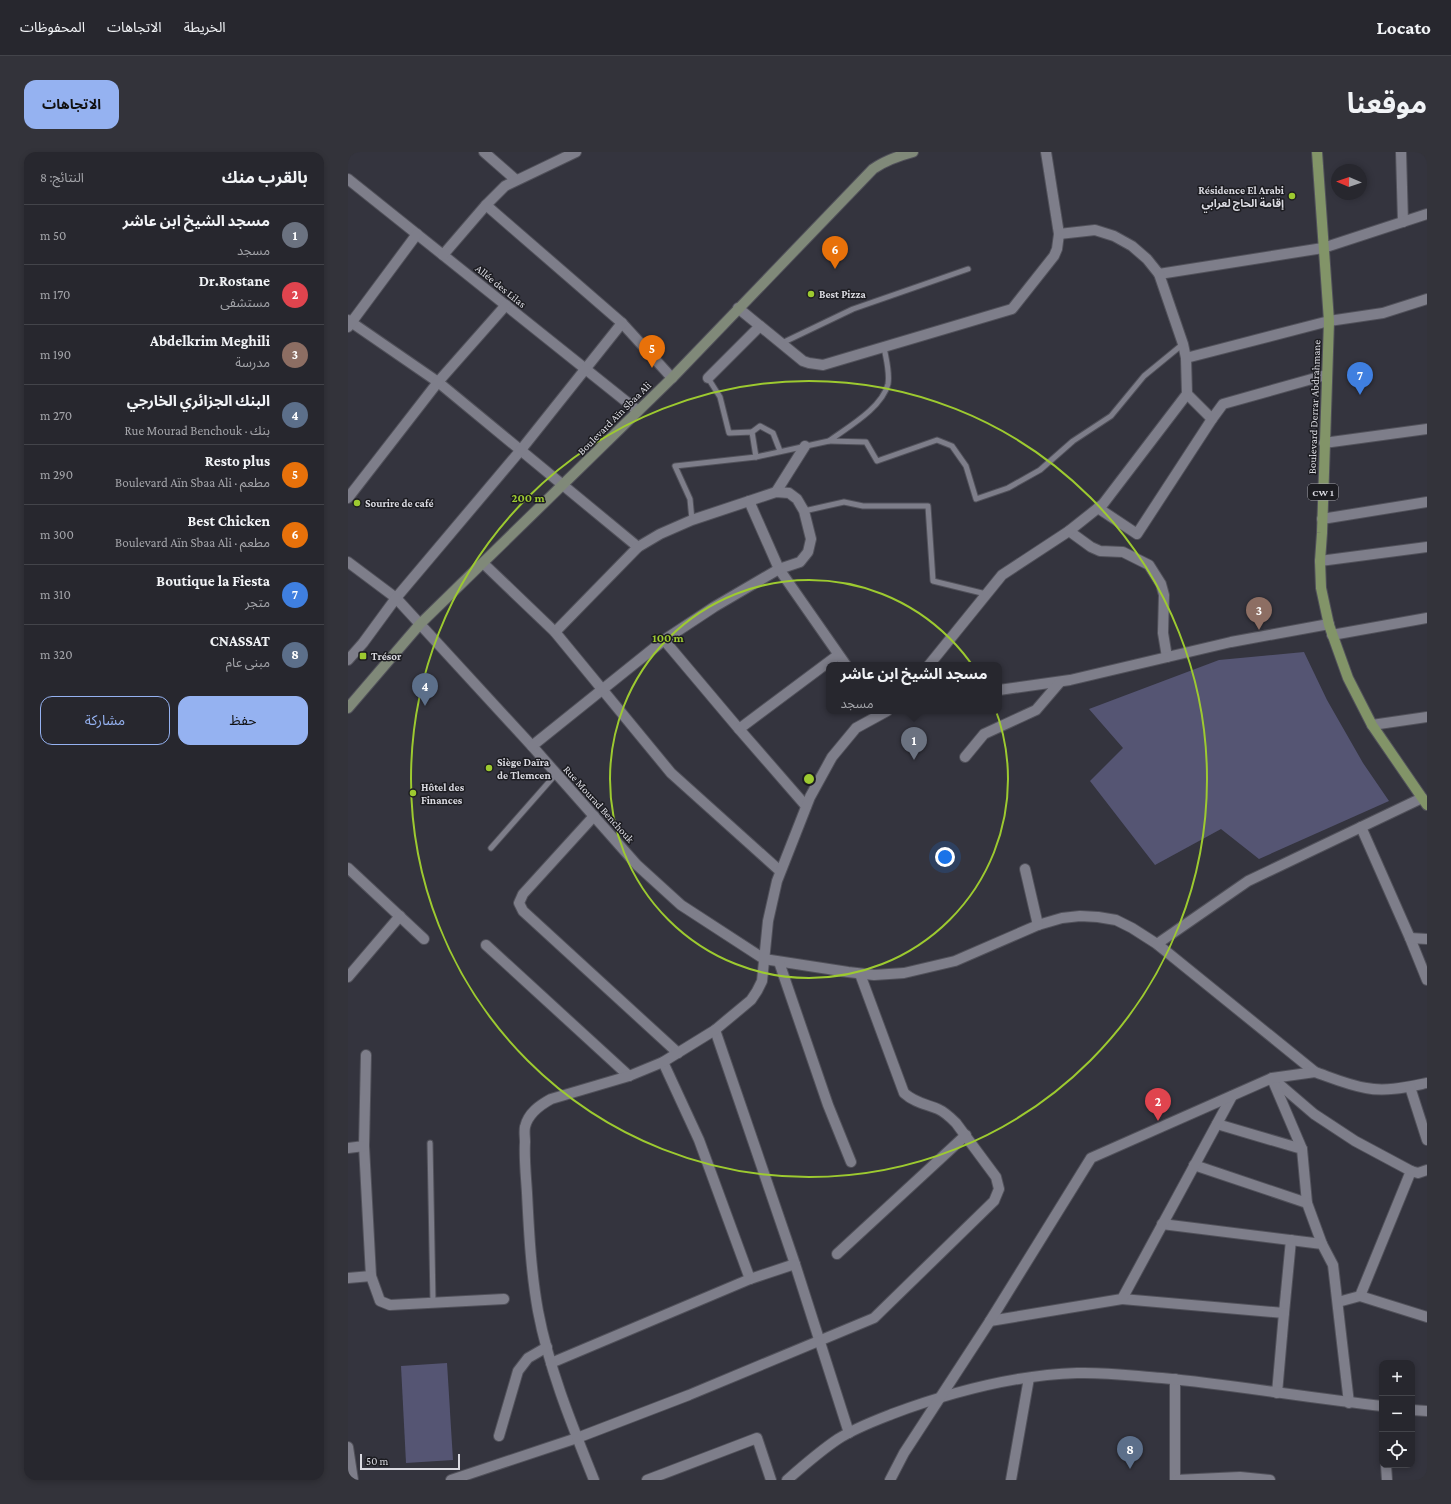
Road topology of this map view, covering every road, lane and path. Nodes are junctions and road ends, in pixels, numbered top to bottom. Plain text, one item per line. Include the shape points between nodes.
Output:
1 (484, 152) edge
2 (576, 152) edge
3 (913, 152) edge
4 (1046, 152) edge
5 (1317, 152) edge
6 (1401, 152) edge
7 (896, 154) edge
8 (348, 179) edge
9 (516, 180) junction
10 (486, 205) junction
11 (1427, 214) edge
12 (1403, 222) junction
13 (417, 234) junction
14 (1059, 234) junction
15 (1323, 248) junction
16 (444, 255) junction
17 (968, 269) dead end
18 (1159, 274) junction
19 (1427, 299) edge
20 (506, 305) junction
21 (738, 308) junction
22 (1329, 321) junction
23 (349, 323) edge
24 (622, 323) junction
25 (760, 326) junction
26 (782, 343) junction
27 (1183, 344) junction
28 (884, 348) junction
29 (1186, 358) junction
30 (585, 369) junction
31 (1326, 375) junction
32 (672, 378) junction
33 (708, 378) joint
34 (438, 382) junction
35 (1187, 394) junction
36 (638, 410) junction
37 (1212, 419) junction
38 (1427, 430) edge
39 (752, 432) junction
40 (829, 441) junction
41 (1324, 443) junction
42 (805, 446) junction
43 (520, 451) junction
44 (780, 451) junction
45 (756, 456) junction
46 (564, 485) junction
47 (776, 492) junction
48 (348, 498) edge
49 (749, 501) junction
50 (1427, 502) edge
51 (1098, 508) junction
52 (804, 511) junction
53 (1322, 519) junction
54 (692, 520) junction
55 (1069, 531) junction
56 (1427, 546) edge
57 (638, 547) junction
58 (1320, 561) junction
59 (348, 562) edge
60 (484, 564) junction
61 (779, 569) junction
62 (986, 594) junction
63 (396, 598) junction
64 (1427, 618) edge
65 (420, 624) junction
66 (1329, 624) junction
67 (555, 632) junction
68 (1332, 635) junction
69 (664, 640) junction
70 (838, 655) junction
71 (1167, 657) junction
72 (348, 660) edge
73 (829, 662) edge
74 (844, 662) edge
75 (932, 662) edge
76 (826, 664) edge
77 (1060, 682) junction
78 (601, 690) junction
79 (1002, 690) edge
80 (348, 708) edge
81 (881, 714) edge
82 (1427, 717) edge
83 (1372, 725) junction
84 (739, 729) junction
85 (532, 746) junction
86 (965, 757) dead end
87 (556, 774) junction
88 (1424, 801) edge
89 (806, 806) junction
90 (594, 816) junction
91 (1361, 827) junction
92 (491, 848) dead end
93 (348, 868) edge
94 (1026, 869) dead end
95 (780, 871) junction
96 (400, 916) junction
97 (1038, 925) junction
98 (1410, 938) junction
99 (424, 939) dead end
100 (1427, 939) edge
101 (1157, 944) junction
102 (486, 945) dead end
103 (764, 959) junction
104 (779, 962) junction
105 (860, 974) junction
106 (348, 977) edge
107 (1427, 980) edge
108 (715, 1030) junction
109 (678, 1053) junction
110 (366, 1055) dead end
111 (663, 1062) junction
112 (1315, 1072) junction
113 (629, 1076) junction
114 (1272, 1078) junction
115 (1427, 1083) edge
116 (1410, 1087) junction
117 (1232, 1096) junction
118 (1217, 1124) junction
119 (966, 1135) junction
120 (1427, 1140) edge
121 (430, 1143) dead end
122 (364, 1146) junction
123 (348, 1148) edge
124 (1302, 1149) junction
125 (851, 1162) dead end
126 (1194, 1165) junction
127 (1427, 1170) edge
128 (1410, 1171) junction
129 (1307, 1203) junction
130 (1162, 1224) junction
131 (1291, 1240) junction
132 (1322, 1244) junction
133 (837, 1254) dead end
134 (795, 1264) junction
135 (371, 1276) junction
136 (348, 1278) edge
137 (750, 1279) junction
138 (1360, 1296) junction
139 (504, 1299) dead end
140 (1122, 1299) junction
141 (433, 1302) junction
142 (1338, 1302) junction
143 (1284, 1313) junction
144 (1427, 1317) edge
145 (990, 1321) junction
146 (820, 1340) junction
147 (547, 1347) junction
148 (551, 1363) junction
149 (1029, 1378) junction
150 (1175, 1380) junction
151 (1277, 1393) junction
152 (940, 1397) junction
153 (1349, 1403) junction
154 (1379, 1406) edge
155 (1415, 1410) edge
156 (1427, 1411) edge
157 (849, 1433) junction
158 (499, 1436) dead end
159 (577, 1438) junction
160 (348, 1447) edge
161 (1386, 1468) edge
162 (353, 1480) edge
163 (451, 1480) edge
164 (594, 1480) edge
165 (647, 1480) edge
166 (771, 1480) edge
167 (787, 1480) edge
168 (890, 1480) edge
169 (1011, 1480) edge
170 (1175, 1480) edge
171 (1266, 1480) edge
172 (1387, 1480) edge

1 - 9 street
2 - 9 street
3 - 7 main road, Boulevard Aïn Sbaa Ali
4 - 14 street
5 - 15 main road, Boulevard Derrar Abdrahmane / CW 1
6 - 12 street
7 - 21 main road, Boulevard Aïn Sbaa Ali via 874,168
8 - 13 street, Allée des Lilas
9 - 10 street via 505,186
10 - 16 street
10 - 24 street
11 - 12 street
12 - 15 street
13 - 16 street, Allée des Lilas
13 - 23 street
14 - 18 street via 1095,230 1114,236 1132,246
14 - 28 street via 1054,256 1012,309
15 - 18 street
15 - 22 main road, Boulevard Derrar Abdrahmane / CW 1
16 - 20 street, Allée des Lilas
17 - 26 lane via 853,309
18 - 27 street
19 - 22 street via 1383,313
20 - 30 street, Allée des Lilas
20 - 34 street
21 - 25 street
21 - 32 main road, Boulevard Aïn Sbaa Ali
22 - 29 street
22 - 31 main road, Boulevard Derrar Abdrahmane / CW 1
23 - 34 street
24 - 30 street
24 - 32 street
25 - 26 street
25 - 33 street
26 - 28 street via 803,360 823,365
27 - 29 street
27 - 40 lane via 1144,376 1111,416 1073,441 1040,470 1008,488 976,499 966,466 952,446 937,440 877,461 866,442
28 - 40 lane via 888,384 883,395 872,410
29 - 35 street
30 - 36 street, Allée des Lilas
30 - 43 street
31 - 37 street via 1223,404
31 - 41 main road, Boulevard Derrar Abdrahmane / CW 1
32 - 36 main road, Boulevard Aïn Sbaa Ali
33 - 39 lane via 720,397 729,433
34 - 43 street
34 - 48 street
35 - 37 street
35 - 51 street
36 - 46 main road, Boulevard Aïn Sbaa Ali
37 - 51 street via 1137,534
38 - 41 street
39 - 44 lane via 760,426 773,432
39 - 45 lane
40 - 42 lane
41 - 53 main road, Boulevard Derrar Abdrahmane / CW 1
42 - 44 lane
42 - 47 street
43 - 46 street
43 - 63 street
44 - 45 lane
45 - 54 lane via 675,466 690,499
46 - 57 street
46 - 60 main road, Boulevard Aïn Sbaa Ali
47 - 49 street
47 - 52 street via 789,493 797,499
49 - 54 street
49 - 61 street
50 - 53 street
51 - 55 street
52 - 61 street via 811,539 808,552 800,562
52 - 62 lane via 844,502 863,506 928,506 933,581
53 - 58 main road, Boulevard Derrar Abdrahmane / CW 1
54 - 57 street
55 - 62 street via 1002,575
55 - 71 street via 1100,552 1123,552 1149,565 1161,584 1164,595 1163,633
56 - 58 street
57 - 67 street
58 - 66 main road, Boulevard Derrar Abdrahmane / CW 1 via 1321,588
59 - 63 street, Rue Mourad Benchouk
60 - 65 main road, Boulevard Aïn Sbaa Ali
60 - 67 street
61 - 69 street
61 - 70 street
62 - 75 street
63 - 65 street, Rue Mourad Benchouk
63 - 72 street
64 - 68 street
65 - 80 main road, Boulevard Aïn Sbaa Ali
65 - 85 street, Rue Mourad Benchouk
66 - 68 main road, Boulevard Derrar Abdrahmane / CW 1
66 - 71 street
67 - 78 street
68 - 83 main road, Boulevard Derrar Abdrahmane / CW 1 via 1348,678
69 - 78 street
69 - 84 street
70 - 73 street
70 - 74 street
71 - 77 street
76 - 84 street
77 - 79 street
77 - 86 street via 1036,710 984,734
78 - 85 street
78 - 95 street via 671,773
81 - 89 street via 856,728 832,757
82 - 83 street
83 - 88 main road, Boulevard Derrar Abdrahmane / CW 1
84 - 89 street
85 - 87 street, Rue Mourad Benchouk
87 - 90 street, Rue Mourad Benchouk
87 - 92 lane
88 - 91 street
89 - 95 street
90 - 103 street, Rue Mourad Benchouk via 637,865 681,905
90 - 109 street via 523,894 519,903 523,911
91 - 98 street
91 - 101 street via 1248,881
93 - 96 street
94 - 97 street
95 - 103 street via 768,921
96 - 99 street
96 - 106 street
97 - 101 street via 1062,918 1098,916 1116,920
97 - 105 street via 955,962 904,973
98 - 100 street
98 - 107 street
101 - 112 street
102 - 113 street
103 - 104 street
103 - 108 street via 762,981 754,996
104 - 105 street
104 - 125 street via 828,1105
105 - 119 street via 904,1093 916,1102 948,1115
108 - 109 street
108 - 134 street
109 - 111 street
110 - 122 street
111 - 113 street
111 - 137 street via 699,1140
112 - 114 street
112 - 116 street via 1366,1088 1388,1090
113 - 147 street via 551,1099 535,1110 525,1127 524,1152 530,1249 538,1311
114 - 117 street
114 - 124 street
114 - 128 street via 1314,1114 1355,1141
115 - 116 street
116 - 120 street
117 - 118 street
117 - 145 street via 1091,1158
118 - 124 street
118 - 126 street
119 - 133 street
119 - 146 street via 998,1180 998,1193 994,1201 874,1318
121 - 141 lane
122 - 123 street
122 - 135 street
124 - 129 street
126 - 129 street
126 - 130 street
127 - 128 street via 1418,1173
128 - 138 street
129 - 132 street
130 - 131 street
130 - 140 street
131 - 132 street
131 - 143 street
132 - 142 street via 1333,1265
134 - 137 street
134 - 146 street
135 - 136 street
135 - 141 street via 380,1301 390,1305
137 - 148 street
138 - 142 street
138 - 144 street
139 - 141 street
140 - 143 street
140 - 145 street
142 - 153 street
143 - 151 street
145 - 152 street
146 - 157 street
146 - 159 street via 689,1395
147 - 148 street
147 - 158 street via 528,1358 518,1371
148 - 159 street
149 - 150 street via 1078,1373
149 - 152 street
149 - 169 street
150 - 151 street
150 - 170 street
151 - 153 street
152 - 157 street via 866,1424
152 - 168 street
153 - 154 street
155 - 156 street
157 - 167 street
159 - 163 street
159 - 164 street
160 - 162 street
161 - 172 street
165 - 166 street via 757,1438
170 - 171 street via 1240,1477

